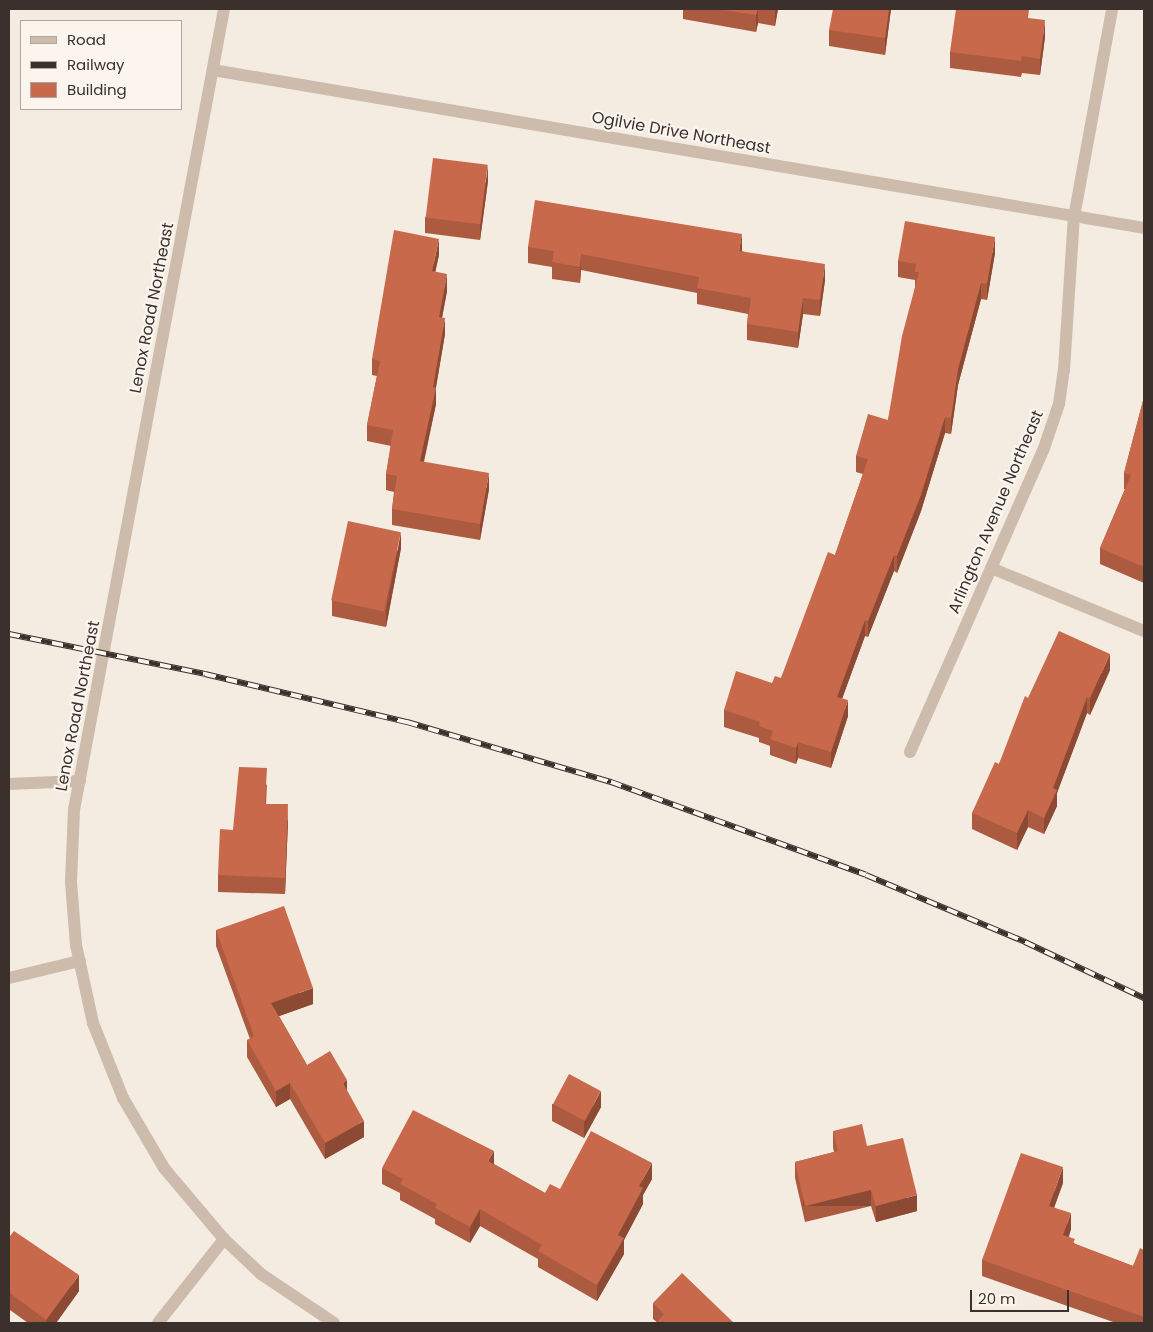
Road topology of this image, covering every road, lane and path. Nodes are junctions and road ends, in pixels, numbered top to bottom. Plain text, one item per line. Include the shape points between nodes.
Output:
1 (224, 9) edge
2 (1112, 9) edge
3 (213, 70) junction
4 (1074, 217) junction
5 (1144, 228) edge
6 (991, 568) junction
7 (1144, 631) edge
8 (910, 752) dead end
9 (80, 781) junction
10 (9, 784) edge
11 (80, 961) junction
12 (9, 978) edge
13 (224, 1239) junction
14 (158, 1323) edge
15 (334, 1323) edge

1 - 3 street, Lenox Road Northeast
2 - 4 street, Arlington Avenue Northeast
3 - 4 street, Ogilvie Drive Northeast
3 - 9 street, Lenox Road Northeast
4 - 5 street, Ogilvie Drive Northeast
4 - 6 street, Arlington Avenue Northeast via 1059,404 1044,448
6 - 7 street
6 - 8 street, Arlington Avenue Northeast
9 - 10 street
9 - 11 street, Lenox Road Northeast via 74,810 71,882
11 - 12 street
11 - 13 street, Lenox Road Northeast via 93,1023 123,1098 164,1168
13 - 14 street
13 - 15 street, Lenox Road Northeast via 261,1274

